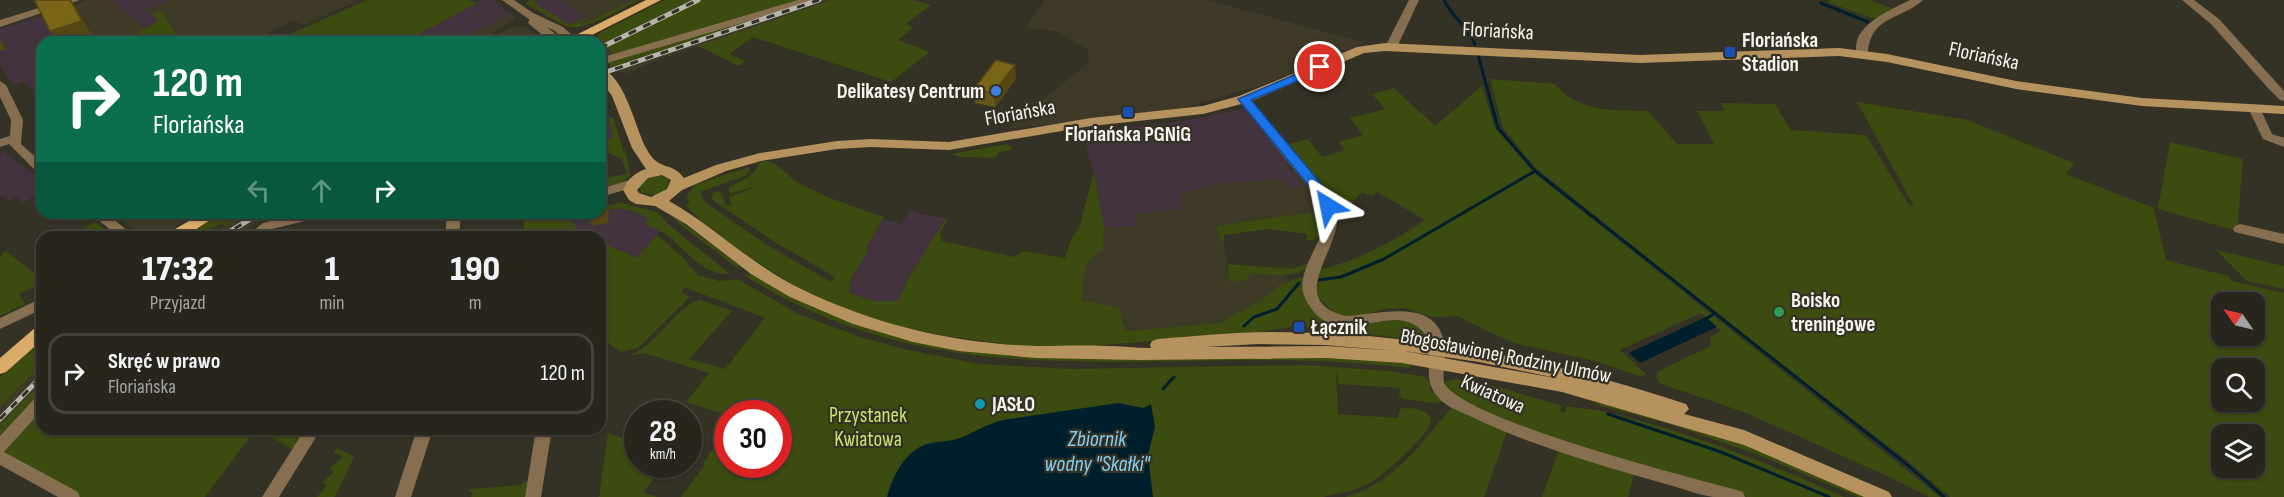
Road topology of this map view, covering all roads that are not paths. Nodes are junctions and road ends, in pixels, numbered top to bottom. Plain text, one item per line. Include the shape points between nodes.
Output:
1 (75, 0) edge
2 (507, 0) edge
3 (655, 0) edge
4 (809, 0) edge
5 (1414, 0) edge
6 (1918, 0) edge
7 (2187, 0) edge
8 (0, 24) edge
9 (550, 36) edge
10 (579, 36) edge
11 (1391, 47) junction
12 (1863, 55) junction
13 (606, 60) edge
14 (606, 79) edge
15 (0, 86) edge
16 (2284, 97) edge
17 (1244, 99) junction
18 (2253, 108) junction
19 (2284, 110) edge
20 (15, 138) junction
21 (635, 142) junction
22 (0, 143) edge
23 (2284, 143) edge
24 (36, 165) edge
25 (656, 171) junction
26 (675, 185) junction
27 (634, 186) junction
28 (606, 192) edge
29 (606, 197) edge
30 (656, 200) junction
31 (105, 219) edge
32 (204, 219) edge
33 (296, 219) edge
34 (691, 220) junction
35 (2240, 229) dead end
36 (120, 231) edge
37 (183, 231) edge
38 (261, 231) edge
39 (2284, 239) edge
40 (36, 306) edge
41 (0, 324) edge
42 (36, 336) edge
43 (1437, 355) junction
44 (0, 368) edge
45 (36, 407) edge
46 (309, 435) edge
47 (423, 435) edge
48 (543, 435) edge
49 (0, 447) edge
50 (0, 457) edge
51 (72, 497) edge
52 (270, 497) edge
53 (403, 497) edge
54 (533, 497) edge
55 (1737, 497) edge
56 (1883, 497) edge

1 - 8 street
2 - 9 street
3 - 10 main road
4 - 13 street
5 - 11 street
6 - 12 street via 1875,23 1864,36
7 - 16 street via 2227,31 2258,72
11 - 12 street, Floriańska via 1640,59 1820,51
11 - 17 street, Floriańska via 1361,50
12 - 18 street, Floriańska via 2034,88 2165,104
14 - 21 street via 618,93
15 - 20 street via 17,120
17 - 26 street, Floriańska via 1203,110 1062,127 961,145 837,145 760,157
17 - 43 street, Kwiatowa via 1328,206 1331,218 1310,288 1316,305 1331,317 1348,322 1386,314 1412,317 1433,331
18 - 19 street, Floriańska
18 - 23 street via 2267,136
20 - 22 street
20 - 24 street via 17,149
21 - 25 street
21 - 27 street
25 - 26 street via 668,171
25 - 27 street
26 - 30 street, Floriańska
26 - 34 street, Błogosławionej Rodziny Ulmów
27 - 28 street
27 - 29 street
27 - 30 street via 640,200
30 - 34 street, Błogosławionej Rodziny Ulmów
31 - 36 street
32 - 37 main road
33 - 38 street
34 - 43 street, Błogosławionej Rodziny Ulmów via 769,278 824,306 879,327 936,340 983,348 1059,353
35 - 39 street
40 - 41 street
42 - 44 main road
43 - 55 street, Kwiatowa via 1439,390 1475,412 1611,461
43 - 56 street, Błogosławionej Rodziny Ulmów via 1501,360 1597,382 1698,416
45 - 49 street
46 - 52 street
47 - 53 street
48 - 54 street
50 - 51 street

